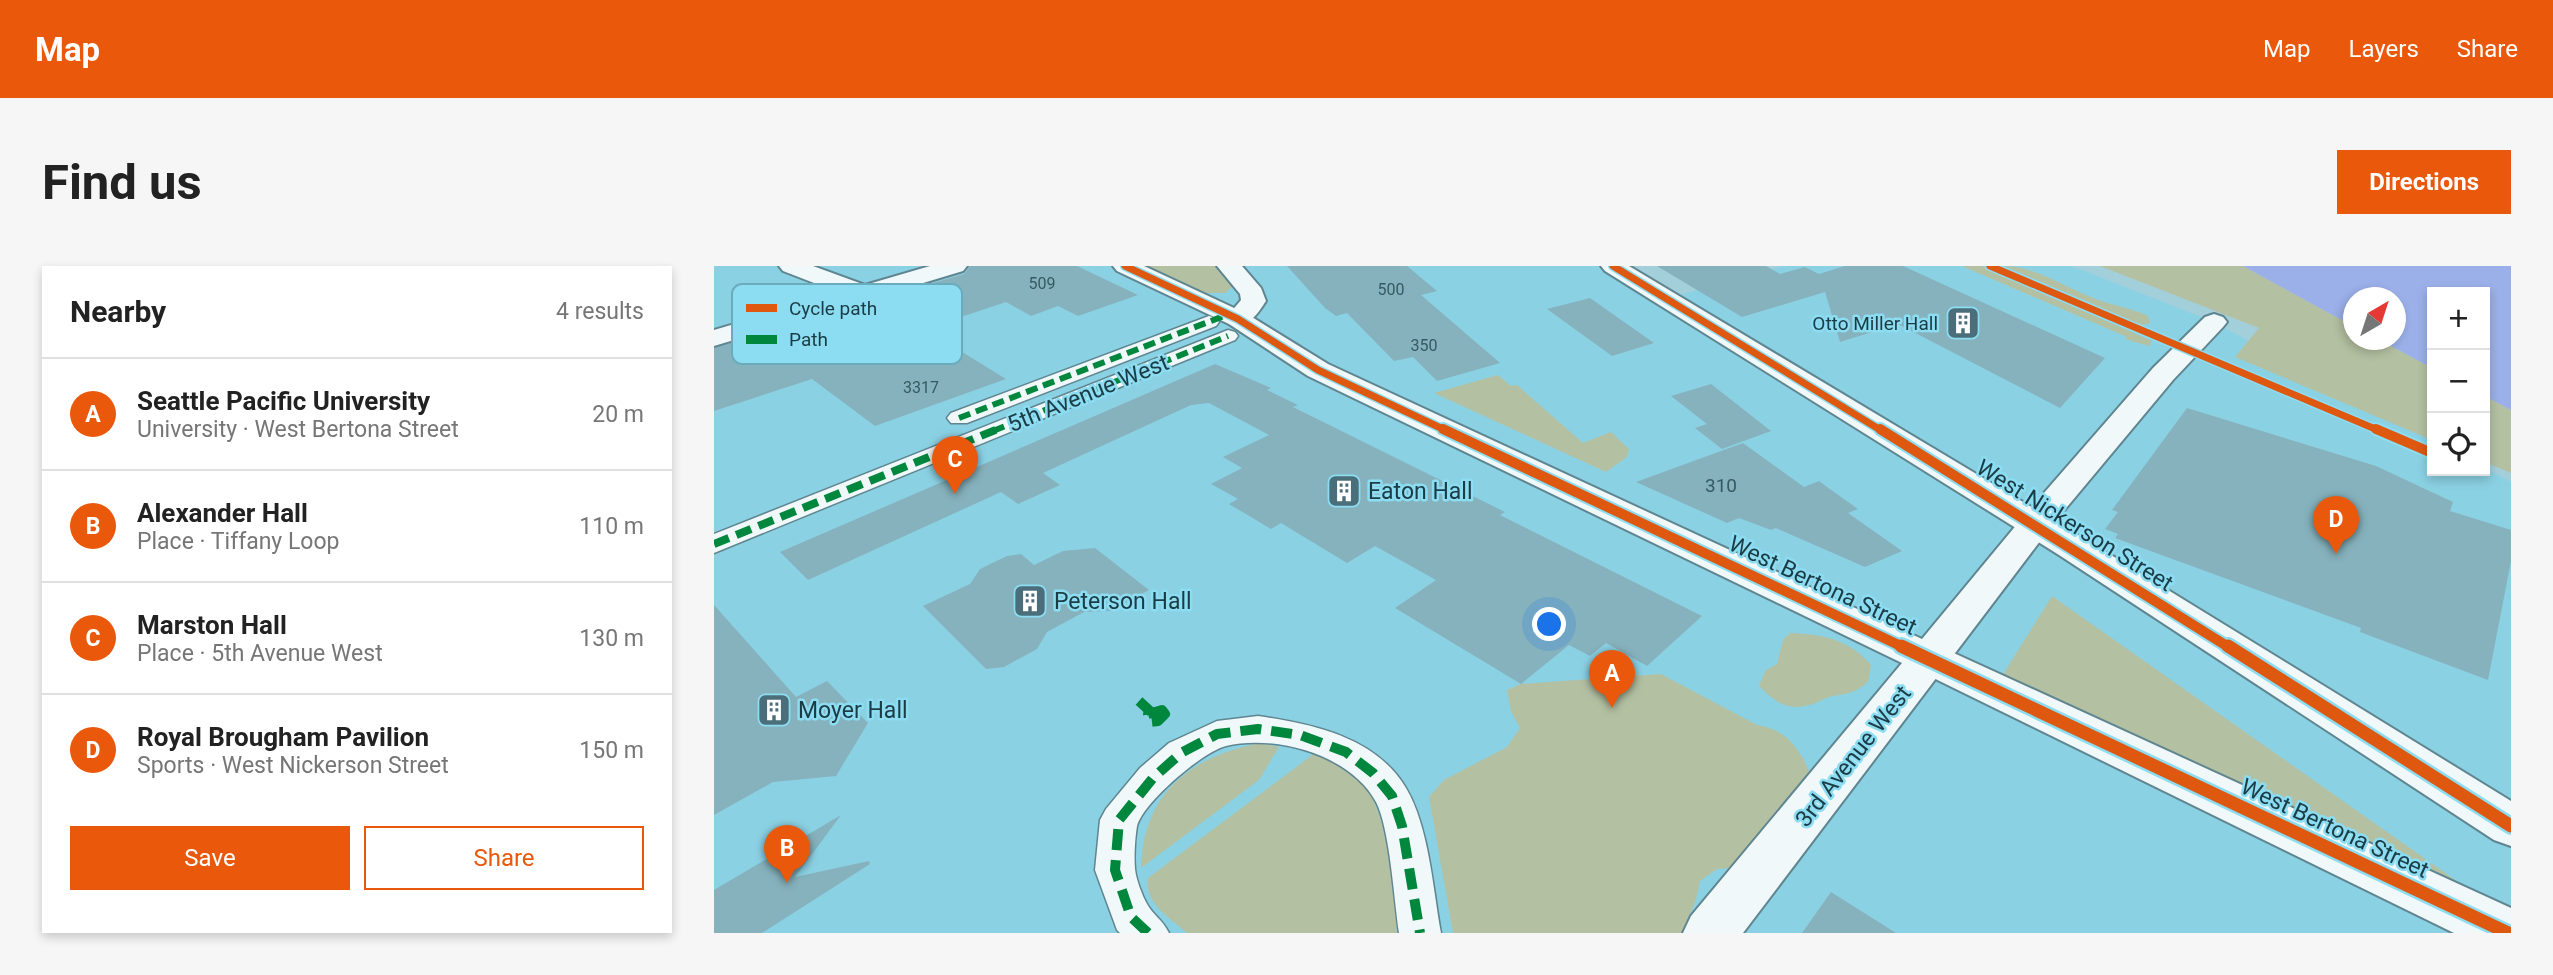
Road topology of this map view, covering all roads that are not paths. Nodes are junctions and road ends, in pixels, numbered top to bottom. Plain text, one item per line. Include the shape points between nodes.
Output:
1 (791, 266) edge
2 (955, 266) edge
3 (1125, 266) edge
4 (1229, 266) edge
5 (1613, 266) edge
6 (839, 284) edge
7 (894, 284) edge
8 (2214, 322) dead end
9 (1232, 323) junction
10 (732, 333) edge
11 (714, 338) edge
12 (959, 418) dead end
13 (2035, 524) junction
14 (714, 544) edge
15 (1930, 659) junction
16 (2511, 825) edge
17 (1148, 933) edge
18 (1420, 933) edge
19 (1710, 933) edge
20 (2508, 933) edge

1 - 6 street
2 - 7 street
3 - 9 street, West Bertona Street
4 - 9 street via 1254,301
5 - 13 street, West Nickerson Street
8 - 13 street, 3rd Avenue West via 2163,374
9 - 12 street
9 - 14 street, 5th Avenue West
9 - 15 street, West Bertona Street via 1318,370
10 - 11 street
13 - 15 street, 3rd Avenue West
13 - 16 street, West Nickerson Street
15 - 19 street, 3rd Avenue West
15 - 20 street, West Bertona Street
17 - 18 street via 1131,917 1115,870 1119,820 1153,778 1181,753 1217,734 1258,729 1300,735 1346,752 1392,796 1402,826

